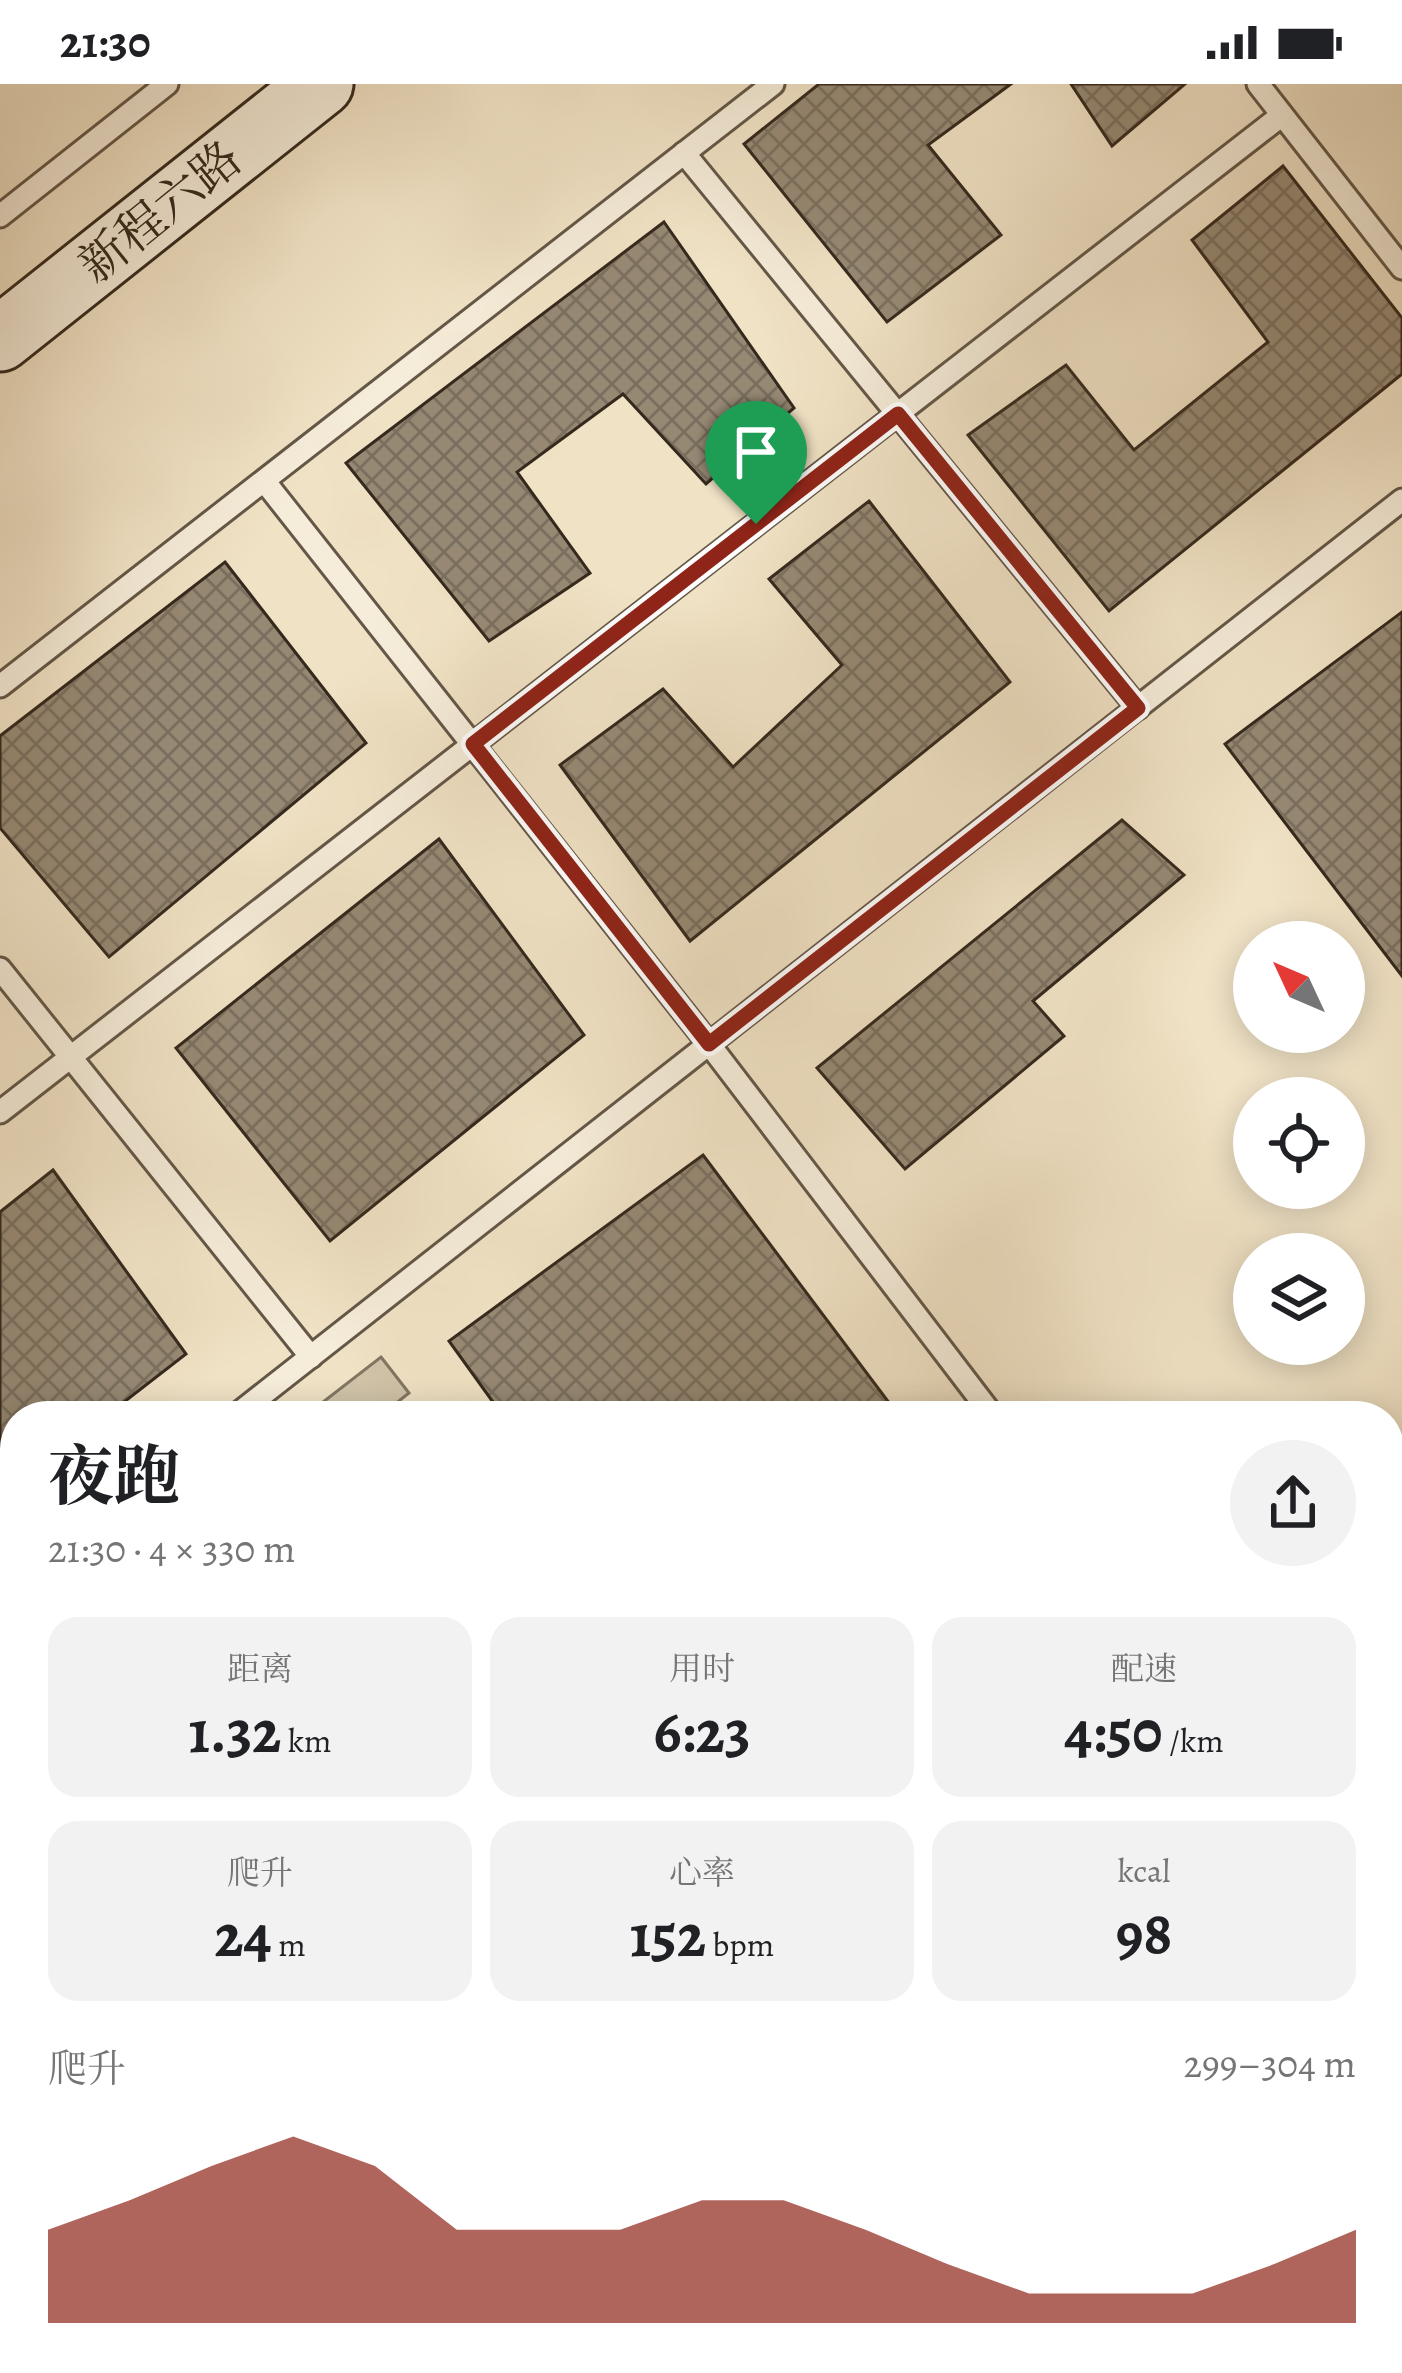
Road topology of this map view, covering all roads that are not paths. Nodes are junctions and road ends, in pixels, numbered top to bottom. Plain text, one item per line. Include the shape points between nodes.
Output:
1 (167, 84) edge
2 (321, 84) edge
3 (773, 84) edge
4 (1258, 84) edge
5 (1282, 116) junction
6 (684, 153) junction
7 (0, 216) edge
8 (1402, 268) edge
9 (0, 339) edge
10 (898, 414) junction
11 (269, 487) dead end
12 (1402, 500) edge
13 (0, 686) edge
14 (1138, 708) junction
15 (473, 744) junction
16 (0, 969) edge
17 (709, 1044) junction
18 (70, 1057) junction
19 (0, 1112) edge
20 (311, 1357) junction
21 (254, 1401) edge
22 (982, 1401) edge

1 - 7 lane
2 - 9 main road, 新程六路
3 - 6 lane
4 - 5 lane
5 - 8 lane
5 - 10 lane
6 - 10 lane
6 - 13 lane
10 - 14 lane
10 - 15 lane
11 - 15 lane
12 - 14 lane
14 - 17 lane
15 - 17 lane
15 - 18 lane
16 - 18 lane
17 - 20 lane
17 - 22 lane
18 - 19 lane
18 - 20 lane
20 - 21 lane

